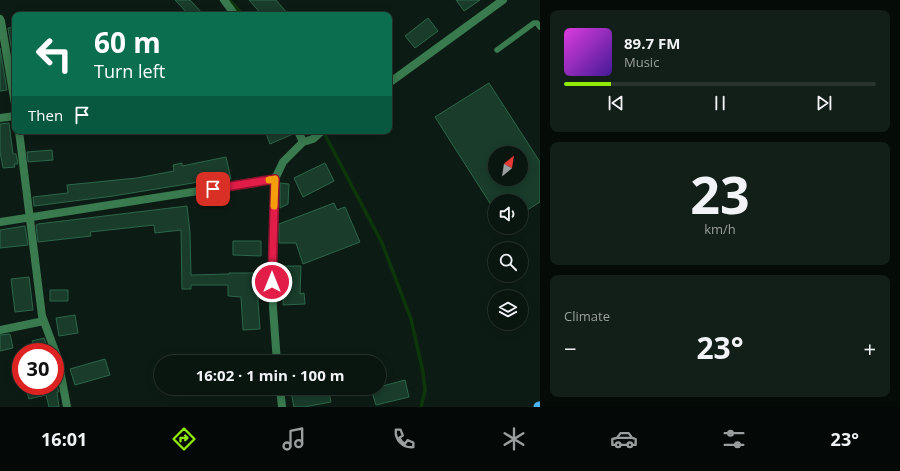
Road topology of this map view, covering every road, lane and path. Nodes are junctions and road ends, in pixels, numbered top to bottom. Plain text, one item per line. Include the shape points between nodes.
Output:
1 (224, 0) edge
2 (503, 0) edge
3 (233, 12) edge
4 (0, 19) edge
5 (540, 27) edge
6 (497, 50) dead end
7 (392, 80) edge
8 (12, 85) edge
9 (12, 116) edge
10 (0, 118) edge
11 (19, 134) edge
12 (299, 134) edge
13 (319, 134) edge
14 (303, 142) junction
15 (275, 179) junction
16 (30, 218) junction
17 (0, 222) edge
18 (44, 321) junction
19 (0, 330) edge
20 (276, 355) edge
21 (281, 395) edge
22 (67, 407) edge
23 (282, 407) edge

1 - 3 street
2 - 7 street
4 - 8 street
5 - 6 lane via 534,23
9 - 10 street
11 - 16 street
12 - 14 street
13 - 14 street
14 - 15 street via 283,162
15 - 16 street
15 - 20 street via 272,285
16 - 17 street
16 - 18 street
18 - 19 street
18 - 22 street via 58,359
21 - 23 street

